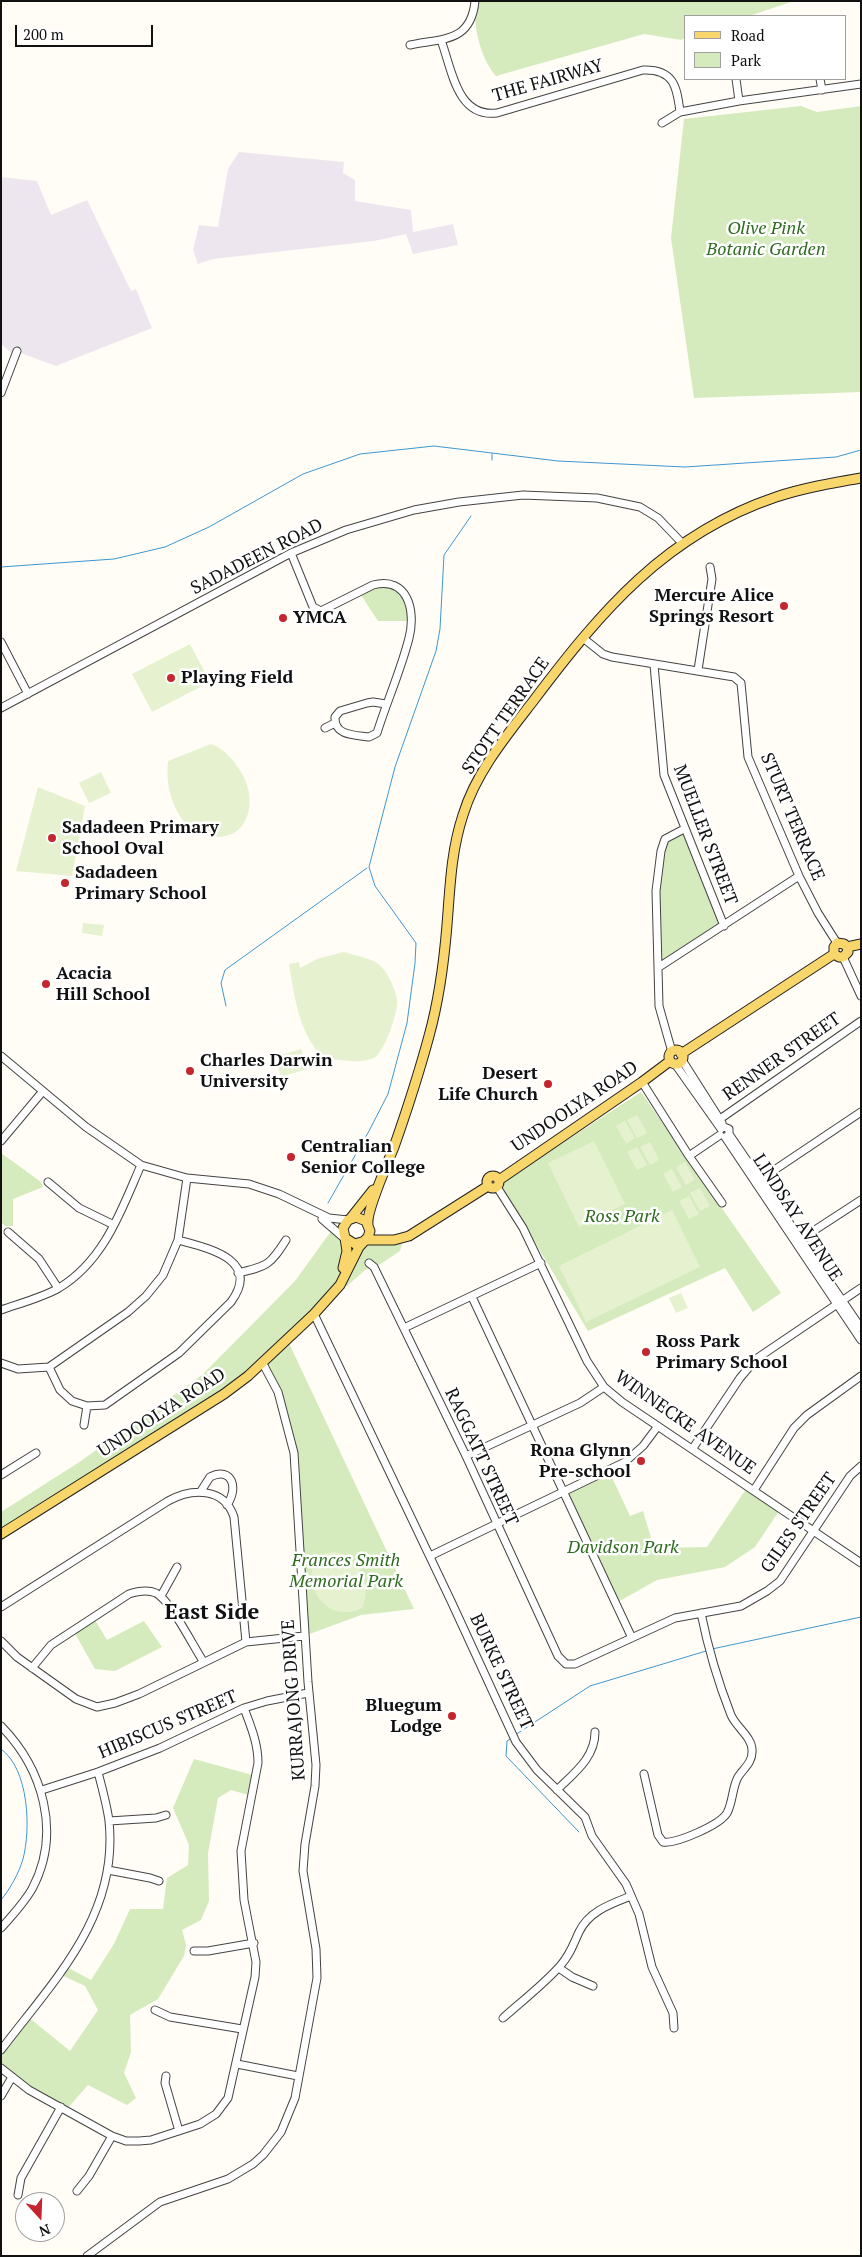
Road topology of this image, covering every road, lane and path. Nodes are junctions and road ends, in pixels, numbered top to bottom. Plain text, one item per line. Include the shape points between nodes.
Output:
1 (475, 1) edge
2 (441, 40) junction
3 (410, 45) dead end
4 (736, 80) edge
5 (820, 80) edge
6 (861, 84) edge
7 (822, 90) junction
8 (739, 101) junction
9 (680, 112) junction
10 (662, 123) dead end
11 (17, 351) dead end
12 (1, 393) edge
13 (861, 478) edge
14 (682, 543) junction
15 (291, 553) junction
16 (710, 567) dead end
17 (583, 638) junction
18 (1, 642) edge
19 (654, 665) junction
20 (698, 670) junction
21 (28, 694) junction
22 (386, 704) junction
23 (1, 708) edge
24 (335, 723) junction
25 (325, 728) dead end
26 (684, 829) junction
27 (799, 876) junction
28 (724, 926) junction
29 (837, 944) junction
30 (861, 944) edge
31 (847, 947) junction
32 (834, 954) junction
33 (843, 957) junction
34 (659, 967) junction
35 (861, 996) edge
36 (861, 1021) edge
37 (1, 1056) edge
38 (676, 1058) junction
39 (642, 1082) junction
40 (42, 1091) junction
41 (861, 1112) edge
42 (720, 1119) junction
43 (724, 1132) junction
44 (1, 1141) edge
45 (689, 1156) junction
46 (141, 1165) junction
47 (387, 1166) junction
48 (187, 1178) junction
49 (758, 1180) junction
50 (48, 1182) dead end
51 (495, 1184) junction
52 (861, 1200) edge
53 (722, 1203) dead end
54 (308, 1209) junction
55 (349, 1220) junction
56 (368, 1224) junction
57 (114, 1225) junction
58 (419, 1230) junction
59 (8, 1232) dead end
60 (345, 1238) junction
61 (178, 1240) junction
62 (286, 1240) dead end
63 (365, 1241) junction
64 (799, 1241) junction
65 (369, 1263) dead end
66 (541, 1263) junction
67 (238, 1273) junction
68 (58, 1288) junction
69 (861, 1288) edge
70 (472, 1297) junction
71 (326, 1302) junction
72 (839, 1302) junction
73 (1, 1310) edge
74 (314, 1314) junction
75 (404, 1328) junction
76 (861, 1328) edge
77 (861, 1340) edge
78 (262, 1362) junction
79 (1, 1363) edge
80 (49, 1367) junction
81 (861, 1376) edge
82 (604, 1387) junction
83 (87, 1406) junction
84 (84, 1425) dead end
85 (532, 1425) junction
86 (658, 1426) junction
87 (692, 1448) junction
88 (36, 1453) dead end
89 (466, 1456) junction
90 (861, 1466) edge
91 (1, 1475) edge
92 (754, 1490) junction
93 (201, 1491) junction
94 (564, 1493) junction
95 (228, 1505) junction
96 (497, 1525) junction
97 (813, 1531) junction
98 (1, 1534) edge
99 (430, 1556) junction
100 (861, 1563) edge
101 (177, 1567) dead end
102 (161, 1596) junction
103 (1, 1606) edge
104 (701, 1613) junction
105 (304, 1636) junction
106 (632, 1638) junction
107 (1, 1641) edge
108 (246, 1642) junction
109 (203, 1661) junction
110 (566, 1664) joint
111 (32, 1668) junction
112 (308, 1693) junction
113 (244, 1708) junction
114 (1, 1726) edge
115 (595, 1732) dead end
116 (98, 1772) junction
117 (644, 1774) dead end
118 (42, 1790) junction
119 (558, 1790) junction
120 (166, 1815) dead end
121 (109, 1821) junction
122 (108, 1870) junction
123 (158, 1881) dead end
124 (631, 1896) junction
125 (1, 1928) edge
126 (254, 1943) junction
127 (194, 1951) dead end
128 (559, 1968) junction
129 (593, 1986) dead end
130 (155, 2010) dead end
131 (503, 2018) dead end
132 (674, 2028) dead end
133 (242, 2029) junction
134 (1, 2050) edge
135 (237, 2064) junction
136 (1, 2068) edge
137 (166, 2076) dead end
138 (298, 2076) junction
139 (12, 2077) junction
140 (1, 2096) edge
141 (61, 2107) junction
142 (179, 2131) junction
143 (112, 2136) junction
144 (77, 2191) dead end
145 (19, 2192) edge
146 (88, 2256) edge

1 - 2 street via 474,13 464,30
2 - 3 street
2 - 9 street, THE FAIRWAY via 460,93 466,103 478,112 497,112 638,71 652,70 665,74 675,85
4 - 8 street
5 - 7 street
6 - 7 street
7 - 8 street
8 - 9 street
9 - 10 street
11 - 12 street
13 - 14 main road, STOTT TERRACE via 776,497 721,520
14 - 15 street, SADADEEN ROAD via 658,518 640,507 597,498 524,495 414,510 346,530
14 - 17 main road, STOTT TERRACE via 615,601
15 - 21 street, SADADEEN ROAD
15 - 22 street via 317,610 382,583 394,585 407,596 410,636
16 - 20 street via 711,587
17 - 19 street, STURT TERRACE via 603,654
17 - 47 main road, STOTT TERRACE via 499,747 463,812 453,853 444,962 435,1010 419,1071
18 - 21 street
19 - 20 street, STURT TERRACE
19 - 26 street, MUELLER STREET via 664,775
20 - 27 street, STURT TERRACE via 734,677 741,683 748,757
21 - 23 street, SADADEEN ROAD
22 - 24 street via 373,702 340,711
22 - 24 street via 376,733 369,738 340,732
24 - 25 street
26 - 28 street, MUELLER STREET
26 - 34 street, LINDSAY AVENUE via 665,839 661,851 656,892
27 - 28 street
27 - 29 street, STURT TERRACE
28 - 34 street
29 - 31 main road
29 - 32 main road
30 - 31 main road
31 - 33 main road via 848,952
32 - 33 main road
32 - 38 main road, UNDOOLYA ROAD
33 - 35 street
34 - 38 street, LINDSAY AVENUE via 659,1006
36 - 42 street, RENNER STREET
37 - 40 street
38 - 39 main road, UNDOOLYA ROAD
38 - 42 street, LINDSAY AVENUE
38 - 43 street, LINDSAY AVENUE
39 - 45 street
39 - 51 main road, UNDOOLYA ROAD
40 - 44 street
40 - 46 street via 106,1142
41 - 49 street
42 - 43 street, LINDSAY AVENUE
43 - 45 street
43 - 49 street, LINDSAY AVENUE
45 - 53 street
46 - 48 street
46 - 57 street
47 - 55 main road, STOTT TERRACE via 364,1204
47 - 56 main road, STOTT TERRACE via 368,1211
48 - 54 street via 249,1184
48 - 61 street
49 - 64 street, LINDSAY AVENUE
50 - 57 street via 79,1208
51 - 58 main road, UNDOOLYA ROAD
51 - 66 street, WINNECKE AVENUE
52 - 64 street
54 - 55 street via 329,1218
54 - 60 street
55 - 56 main road, UNDOOLYA ROAD via 360,1218
55 - 60 main road, UNDOOLYA ROAD via 343,1228
56 - 58 main road, UNDOOLYA ROAD via 387,1236
56 - 63 main road, UNDOOLYA ROAD via 369,1234
57 - 68 street via 94,1258
58 - 63 main road, UNDOOLYA ROAD via 399,1239
59 - 68 street via 39,1258
60 - 63 main road, UNDOOLYA ROAD via 355,1244
60 - 71 main road, UNDOOLYA ROAD via 348,1248 346,1260
61 - 67 street via 219,1252 229,1258
61 - 80 street via 163,1275 146,1296
62 - 67 street via 266,1265
63 - 71 main road, UNDOOLYA ROAD
64 - 72 street, LINDSAY AVENUE
65 - 75 street, RAGGATT STREET via 374,1267
66 - 70 street
66 - 82 street, WINNECKE AVENUE via 587,1361
67 - 83 street via 239,1289 231,1302 180,1353 114,1400
68 - 73 street
69 - 72 street
70 - 75 street
70 - 85 street
71 - 74 main road, UNDOOLYA ROAD
72 - 76 street, LINDSAY AVENUE
72 - 77 street, LINDSAY AVENUE
72 - 87 street via 770,1348 747,1368
74 - 78 main road, UNDOOLYA ROAD
74 - 99 street, BURKE STREET
75 - 89 street, RAGGATT STREET
78 - 98 main road, UNDOOLYA ROAD via 224,1394
78 - 105 street, KURRAJONG DRIVE via 278,1392 294,1453
79 - 80 street via 18,1369
80 - 83 street via 65,1397
81 - 92 street via 794,1428
82 - 85 street via 580,1403
82 - 86 street, WINNECKE AVENUE
83 - 84 street
85 - 89 street
85 - 94 street
86 - 87 street, WINNECKE AVENUE
86 - 94 street via 643,1446 624,1462
87 - 92 street, WINNECKE AVENUE
88 - 91 street
89 - 96 street, RAGGATT STREET
90 - 97 street, GILES STREET via 850,1476
92 - 97 street, WINNECKE AVENUE
93 - 95 street
93 - 95 street via 205,1482 214,1475 229,1477 235,1492
93 - 103 street via 168,1501
94 - 96 street
94 - 106 street
95 - 108 street via 236,1525
96 - 99 street
96 - 110 street, RAGGATT STREET via 558,1656
97 - 100 street, WINNECKE AVENUE
97 - 104 street, GILES STREET via 780,1581 767,1591 741,1606
99 - 119 street, BURKE STREET via 516,1742
101 - 102 street
102 - 109 street
102 - 111 street via 148,1591 129,1594 51,1645
104 - 106 street, GILES STREET via 674,1618
104 - 117 street via 706,1643 732,1717 752,1748 750,1760 737,1779 727,1813 703,1830 673,1842 663,1842 658,1835
105 - 108 street
105 - 112 street, KURRAJONG DRIVE
106 - 110 street, GILES STREET via 575,1664
107 - 111 street
108 - 109 street
109 - 111 street via 139,1694 97,1706 76,1699
112 - 113 street, HIBISCUS STREET
112 - 138 street, KURRAJONG DRIVE via 316,1765 303,1871 318,1962
113 - 116 street, HIBISCUS STREET via 160,1748
113 - 126 street via 258,1753 241,1851 244,1900
114 - 118 street via 29,1761
115 - 119 street via 589,1756
116 - 118 street, HIBISCUS STREET
116 - 121 street
118 - 125 street via 46,1825 43,1856 32,1888
119 - 124 street, BURKE STREET via 584,1817 592,1836
120 - 121 street
121 - 122 street
122 - 123 street
122 - 134 street via 98,1910 80,1945
124 - 128 street via 590,1916 578,1933 571,1954
124 - 132 street, BURKE STREET via 644,1931 652,1967 673,2013
126 - 127 street
126 - 133 street via 255,1977
128 - 129 street
128 - 131 street
130 - 133 street via 170,2017
133 - 135 street
135 - 138 street
135 - 142 street via 228,2098 216,2114
136 - 139 street
137 - 142 street via 165,2083
138 - 146 street, KURRAJONG DRIVE via 294,2098 281,2132 264,2155 228,2179 160,2202
139 - 140 street
139 - 141 street
141 - 143 street
141 - 145 street via 21,2178
142 - 143 street via 139,2141
143 - 144 street

